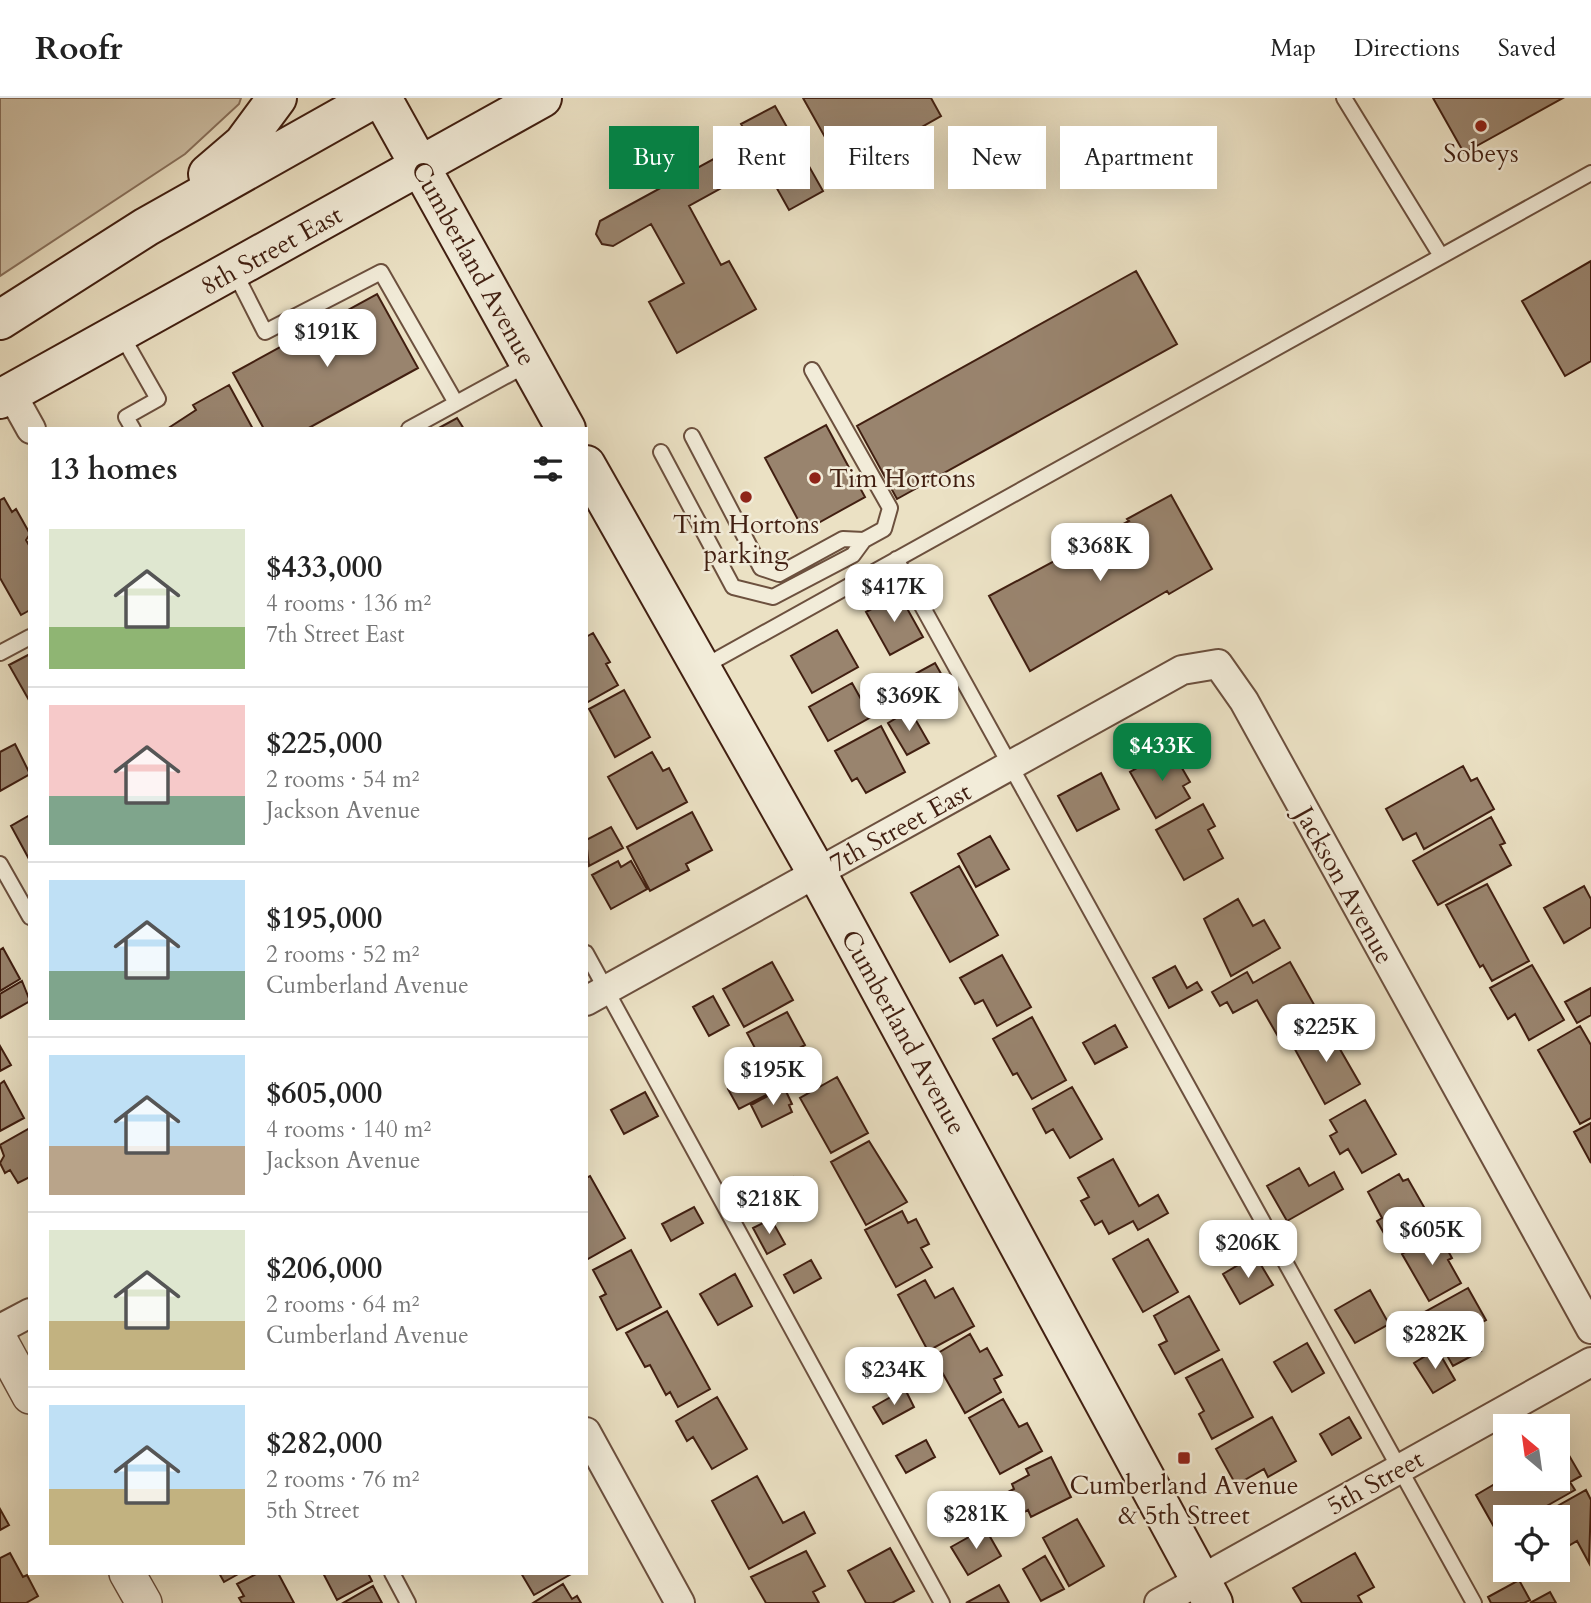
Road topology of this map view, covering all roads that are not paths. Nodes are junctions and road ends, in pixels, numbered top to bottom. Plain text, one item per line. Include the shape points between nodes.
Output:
1 (277, 98) edge
2 (374, 98) edge
3 (382, 98) edge
4 (542, 98) edge
5 (1344, 98) edge
6 (421, 166) junction
7 (1591, 173) edge
8 (146, 226) junction
9 (1441, 256) junction
10 (234, 271) junction
11 (0, 320) edge
12 (121, 332) junction
13 (529, 363) junction
14 (812, 370) dead end
15 (5, 396) edge
16 (456, 403) junction
17 (29, 427) edge
18 (132, 427) edge
19 (413, 427) edge
20 (565, 427) edge
21 (692, 436) dead end
22 (661, 452) dead end
23 (588, 469) edge
24 (864, 540) junction
25 (896, 559) junction
26 (28, 637) edge
27 (0, 653) edge
28 (1218, 664) joint
29 (701, 668) junction
30 (1012, 766) junction
31 (0, 864) edge
32 (817, 873) junction
33 (28, 913) edge
34 (588, 963) edge
35 (595, 996) edge
36 (28, 1314) edge
37 (0, 1329) edge
38 (1591, 1329) edge
39 (0, 1341) edge
40 (1591, 1362) edge
41 (28, 1392) edge
42 (588, 1436) edge
43 (1400, 1468) junction
44 (128, 1575) edge
45 (393, 1575) edge
46 (1207, 1591) edge
47 (144, 1603) edge
48 (408, 1603) edge
49 (680, 1603) edge
50 (942, 1603) edge
51 (1159, 1603) edge
52 (1474, 1603) edge

1 - 8 main road via 243,144
2 - 8 main road
3 - 6 main road, Cumberland Avenue
4 - 6 main road, 8th Street East
5 - 9 lane
6 - 10 main road, 8th Street East
6 - 13 main road, Cumberland Avenue
7 - 9 lane
8 - 11 main road
9 - 25 lane
10 - 12 main road, 8th Street East
10 - 16 lane via 265,332 380,272
12 - 15 main road, 8th Street East
12 - 18 lane via 158,399 126,417
13 - 16 lane
13 - 20 main road, Cumberland Avenue
14 - 24 lane via 890,508 884,530
15 - 17 street
16 - 19 lane
21 - 24 lane via 761,568 779,574 843,538
22 - 24 lane via 733,587 773,597 853,555
23 - 29 main road, Cumberland Avenue
25 - 29 lane
25 - 30 lane
26 - 27 lane
28 - 30 street, 7th Street East via 1182,670
28 - 38 street, Jackson Avenue via 1244,701
29 - 32 main road, Cumberland Avenue
30 - 32 street, 7th Street East
30 - 43 lane
31 - 33 lane
32 - 35 street, 7th Street East
32 - 46 main road, Cumberland Avenue
34 - 35 lane
35 - 50 lane
36 - 37 street
39 - 41 street
40 - 43 street, 5th Street
42 - 49 street
43 - 46 street, 5th Street
43 - 52 lane
44 - 47 street
45 - 48 lane
46 - 51 street, 5th Street

